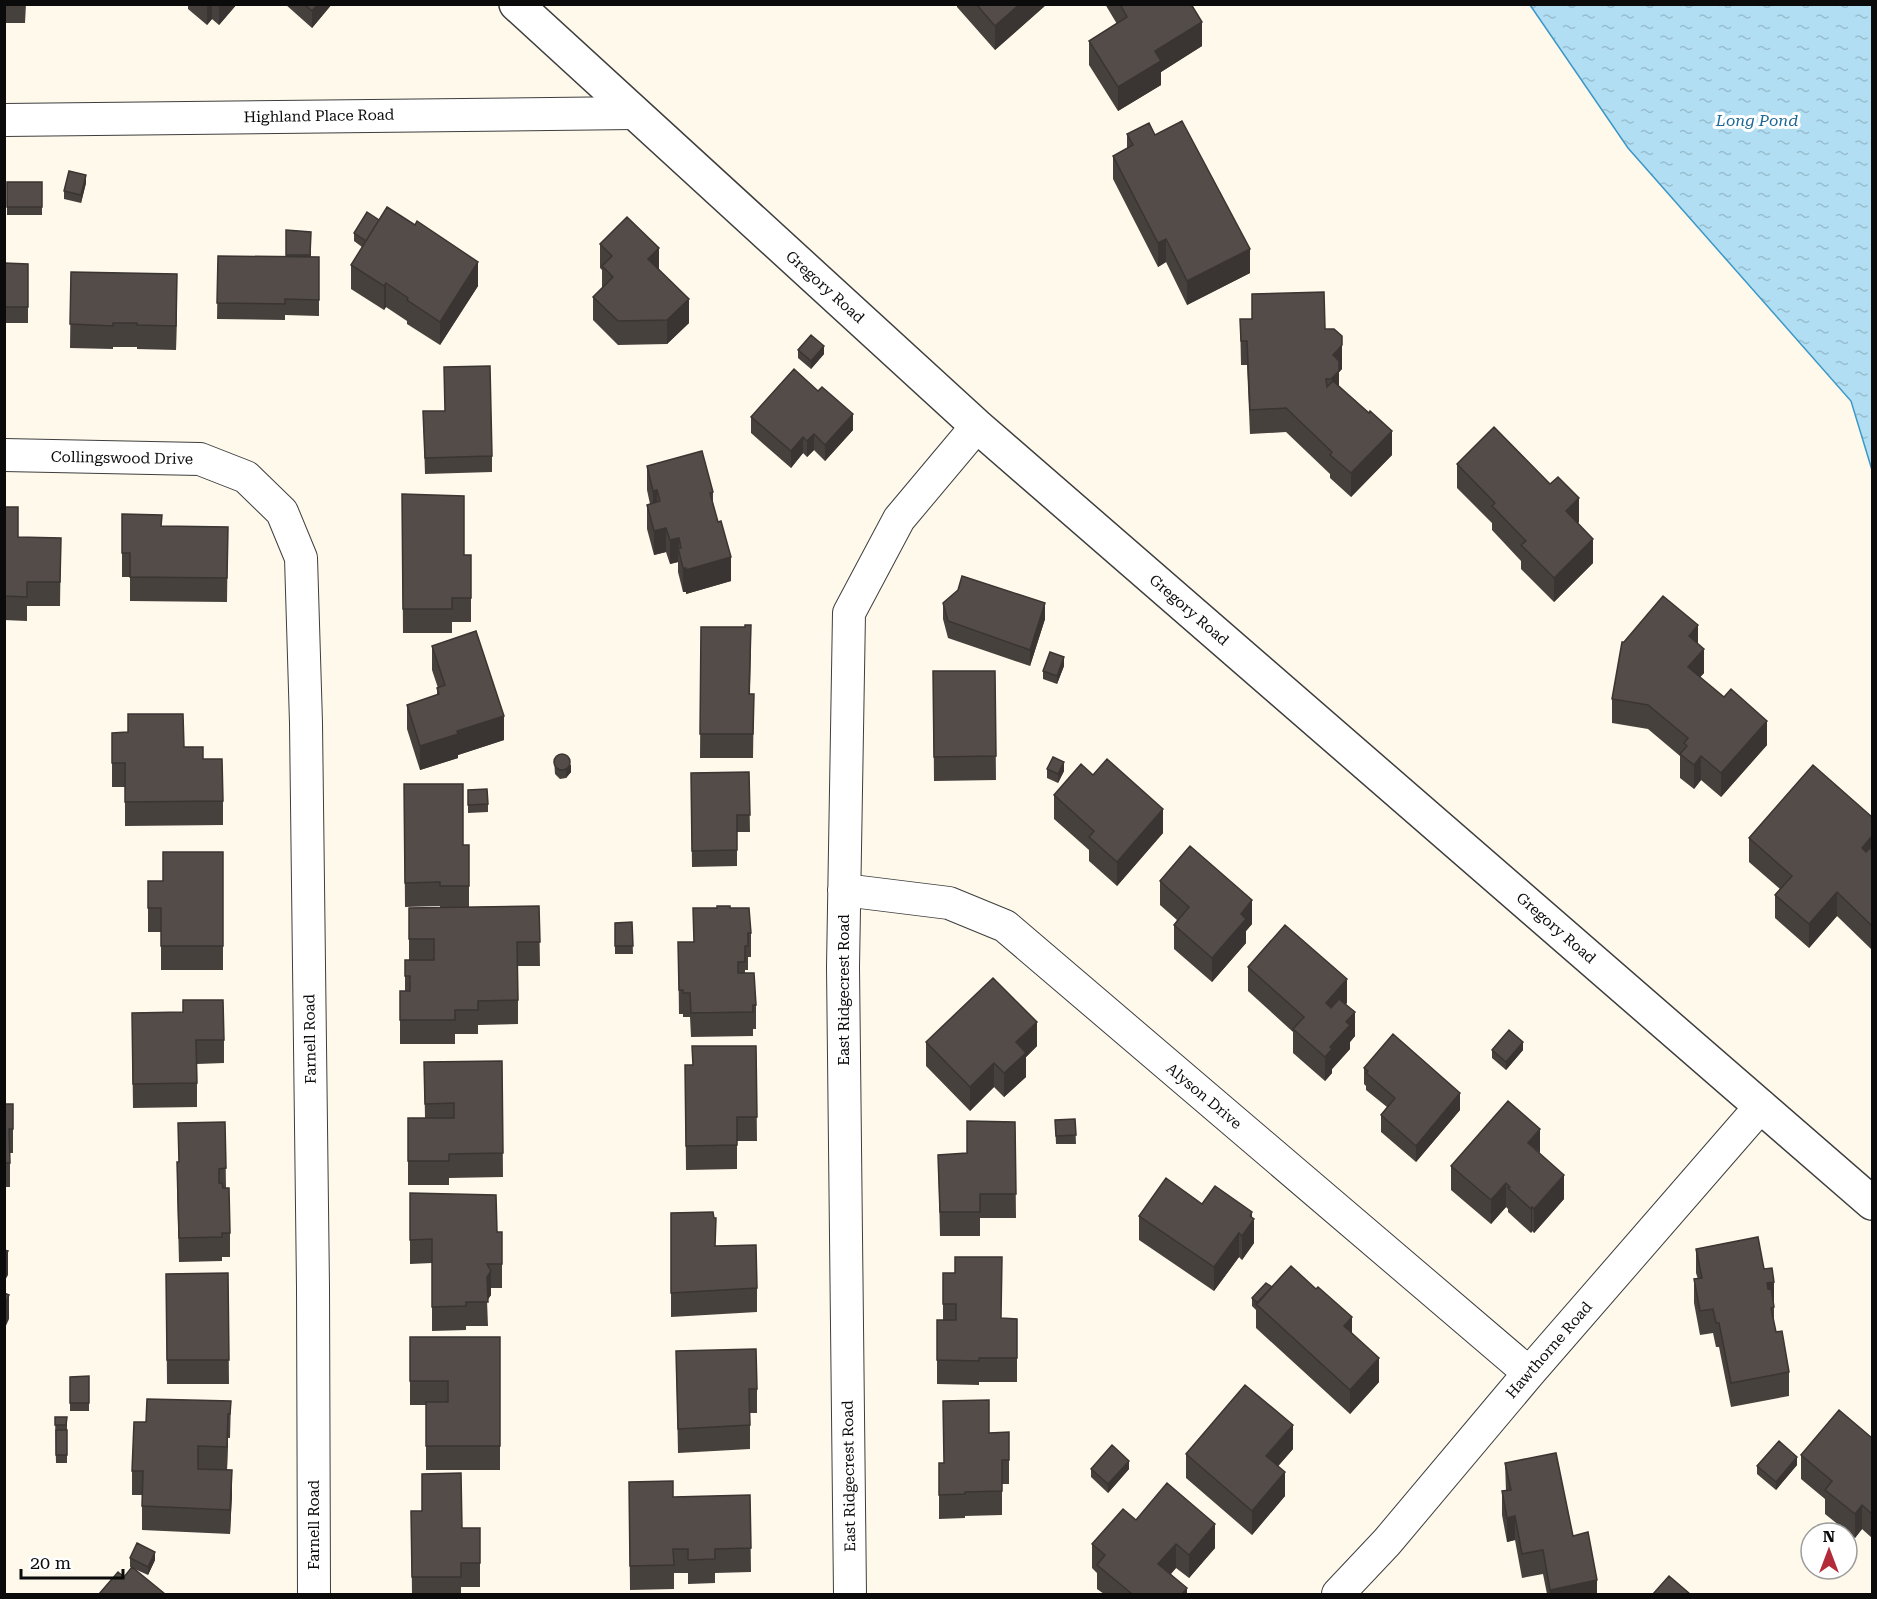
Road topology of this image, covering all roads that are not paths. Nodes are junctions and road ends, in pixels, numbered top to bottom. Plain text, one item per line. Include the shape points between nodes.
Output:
1 (516, 4) edge
2 (634, 113) junction
3 (4, 120) edge
4 (977, 426) junction
5 (4, 455) edge
6 (265, 496) joint
7 (844, 890) junction
8 (1761, 1106) junction
9 (1872, 1203) edge
10 (1529, 1373) junction
11 (314, 1594) edge
12 (850, 1594) edge
13 (1338, 1594) edge

1 - 2 street, Gregory Road
2 - 3 street, Highland Place Road
2 - 4 street, Gregory Road
4 - 7 street, East Ridgecrest Road via 900,519 849,613
4 - 8 street, Gregory Road
5 - 6 street, Collingswood Drive via 200,459 246,477
6 - 11 street, Farnell Road via 282,512 301,558
7 - 10 street, Alyson Drive via 949,903 1005,926
7 - 12 street, East Ridgecrest Road
8 - 9 street, Gregory Road
8 - 10 street, Hawthorne Road
10 - 13 street, Hawthorne Road via 1387,1542

